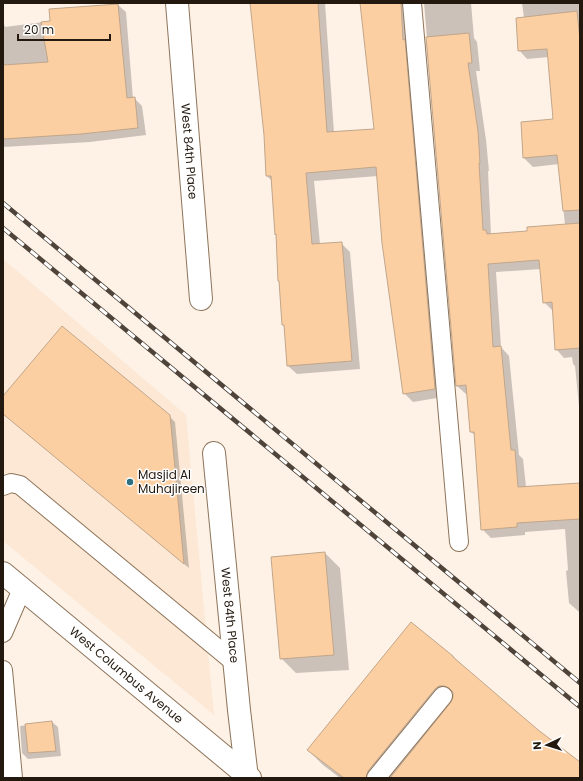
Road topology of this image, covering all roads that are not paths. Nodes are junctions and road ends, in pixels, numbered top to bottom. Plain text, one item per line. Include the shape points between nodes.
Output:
1 (178, 3) edge
2 (412, 3) edge
3 (201, 299) dead end
4 (214, 453) dead end
5 (12, 485) edge
6 (459, 542) dead end
7 (3, 573) edge
8 (22, 589) junction
9 (3, 633) edge
10 (234, 662) junction
11 (3, 670) edge
12 (443, 696) dead end
13 (248, 777) edge
14 (13, 778) edge
15 (376, 778) edge

1 - 3 street, West 84th Place
2 - 6 lane
4 - 10 street, West 84th Place
5 - 10 lane
7 - 8 street, West Columbus Avenue
8 - 9 lane
8 - 13 street, West Columbus Avenue
10 - 13 street, West 84th Place
11 - 14 lane
12 - 15 lane

